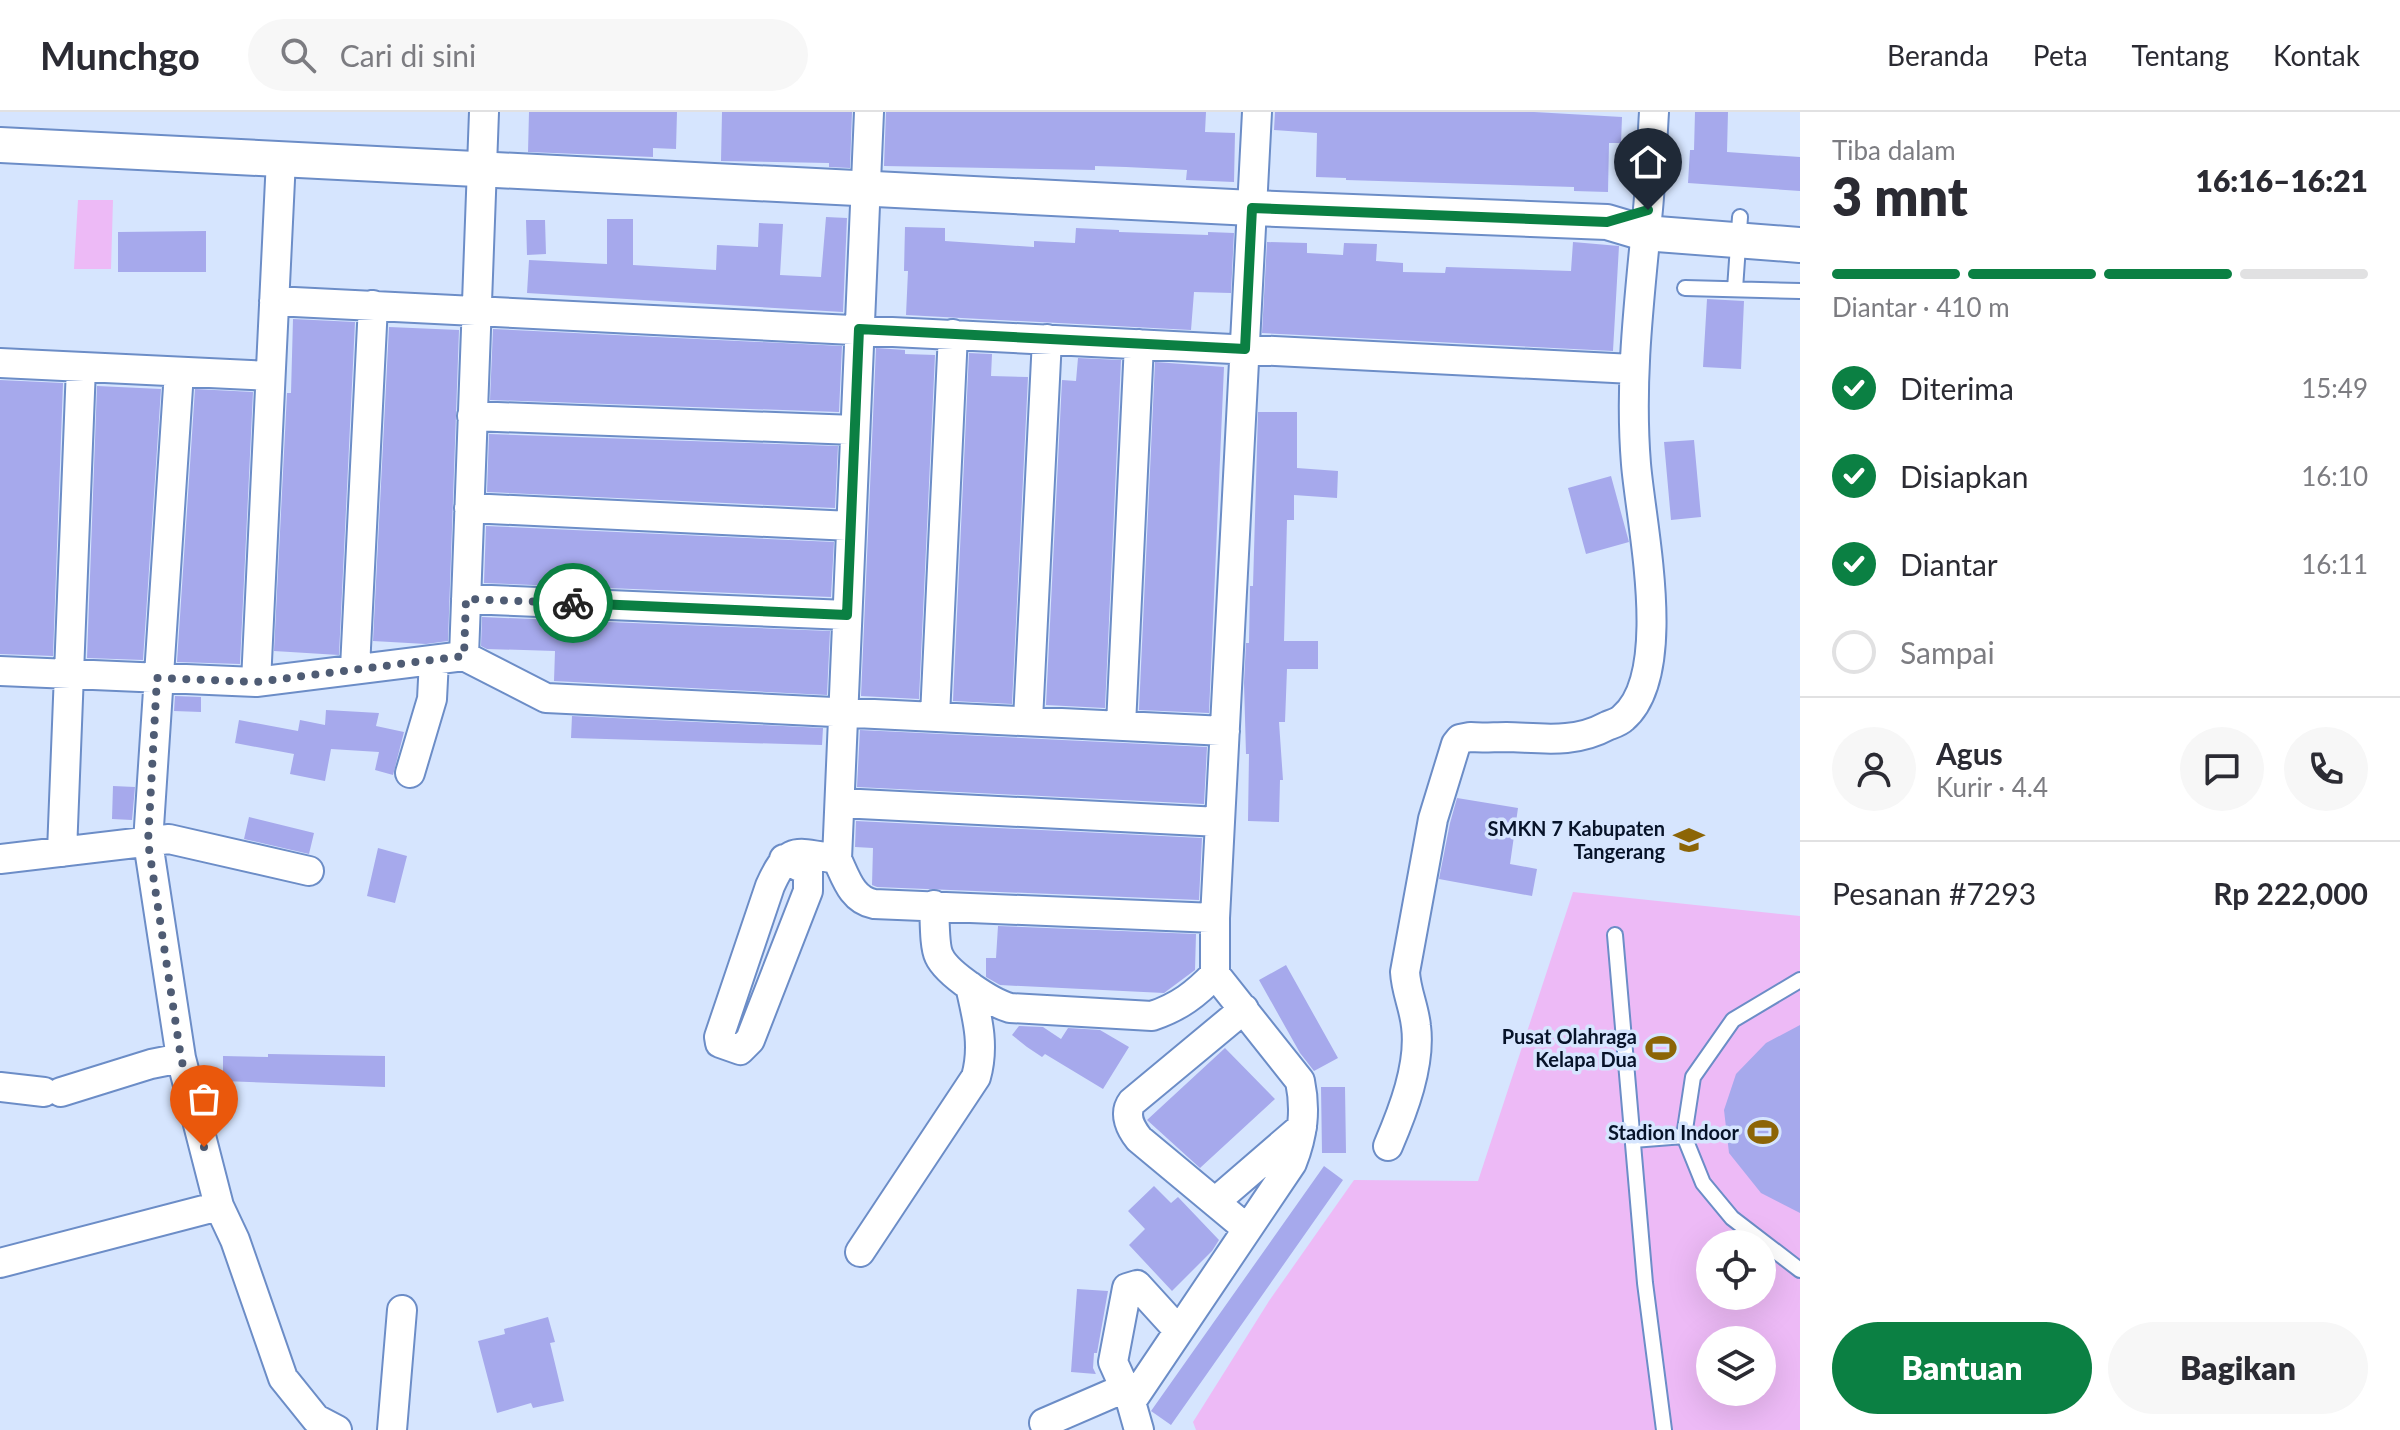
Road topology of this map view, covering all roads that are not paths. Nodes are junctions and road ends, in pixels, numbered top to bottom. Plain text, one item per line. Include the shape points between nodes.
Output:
1 (484, 112) edge
2 (869, 112) edge
3 (1257, 112) edge
4 (1654, 112) edge
5 (0, 145) edge
6 (281, 159) junction
7 (481, 169) junction
8 (865, 188) junction
9 (1252, 208) junction
10 (1800, 221) edge
11 (1646, 222) junction
12 (1739, 229) junction
13 (1800, 245) edge
14 (1685, 288) dead end
15 (1735, 289) junction
16 (1800, 291) edge
17 (274, 301) junction
18 (373, 305) junction
19 (476, 310) junction
20 (859, 329) junction
21 (953, 334) junction
22 (1047, 339) junction
23 (1139, 344) junction
24 (1245, 349) junction
25 (0, 363) edge
26 (81, 367) junction
27 (1633, 369) junction
28 (179, 372) junction
29 (270, 376) junction
30 (472, 416) junction
31 (855, 430) junction
32 (469, 508) junction
33 (851, 526) junction
34 (466, 599) junction
35 (847, 615) junction
36 (464, 656) junction
37 (434, 660) junction
38 (355, 668) junction
39 (0, 671) edge
40 (67, 674) junction
41 (157, 678) junction
42 (256, 682) junction
43 (843, 711) junction
44 (935, 716) junction
45 (1028, 720) junction
46 (1121, 725) junction
47 (1225, 731) junction
48 (410, 773) dead end
49 (840, 803) junction
50 (1220, 822) junction
51 (148, 842) junction
52 (62, 852) junction
53 (0, 859) edge
54 (784, 859) junction
55 (837, 859) junction
56 (309, 871) dead end
57 (934, 905) junction
58 (1215, 918) junction
59 (1615, 935) dead end
60 (749, 947) junction
61 (780, 960) junction
62 (1215, 974) junction
63 (1800, 980) edge
64 (970, 986) junction
65 (1244, 1009) junction
66 (181, 1058) junction
67 (0, 1087) edge
68 (1302, 1127) junction
69 (1684, 1136) junction
70 (1633, 1140) junction
71 (1388, 1146) dead end
72 (1215, 1202) junction
73 (219, 1206) junction
74 (1246, 1228) junction
75 (860, 1252) dead end
76 (0, 1263) edge
77 (1800, 1270) edge
78 (402, 1310) dead end
79 (1178, 1330) junction
80 (1128, 1395) junction
81 (1044, 1423) dead end
82 (337, 1430) edge
83 (392, 1430) edge
84 (1139, 1430) edge
85 (1664, 1430) edge

1 - 7 street
2 - 8 street
3 - 9 street
4 - 11 street
5 - 6 street
6 - 7 street
6 - 17 street
7 - 8 street
7 - 19 street
8 - 9 street
8 - 20 street
9 - 11 street
9 - 24 street
10 - 12 street
11 - 12 street
11 - 27 street
12 - 13 street
12 - 15 lane
14 - 15 lane
15 - 16 lane
17 - 18 street
17 - 29 street
18 - 19 street
18 - 38 street
19 - 20 street
19 - 30 street
20 - 21 street
20 - 31 street
21 - 22 street
21 - 44 street
22 - 23 street
22 - 45 street
23 - 24 street
23 - 46 street
24 - 27 street
24 - 47 street
25 - 26 street
26 - 28 street
26 - 40 street
27 - 71 street via 1648,571 1649,671 1623,718 1589,736 1470,737 1456,744 1433,819 1405,972 1417,1031 1407,1102
28 - 29 street
28 - 41 street
29 - 42 street
30 - 31 street
30 - 32 street
31 - 33 street
32 - 33 street
32 - 34 street
33 - 35 street
34 - 35 street
34 - 36 street
35 - 43 street
36 - 37 street
36 - 43 street via 546,698
37 - 38 street
37 - 48 street via 432,699
38 - 42 street
39 - 40 street
40 - 41 street
40 - 52 street
41 - 42 street
41 - 51 street
43 - 44 street
43 - 49 street
44 - 45 street
45 - 46 street
46 - 47 street
47 - 50 street
49 - 50 street
49 - 55 street
50 - 58 street
51 - 52 street
51 - 56 street via 180,840
51 - 66 street
52 - 53 street
54 - 55 street via 805,854
54 - 60 street
54 - 61 street via 808,871 810,878
55 - 57 street via 863,902
57 - 58 street
57 - 64 street via 939,956
58 - 62 street
59 - 70 lane
60 - 61 street
60 - 61 street via 719,1037 730,1049 740,1050 750,1040
62 - 64 street via 1174,1009 1152,1016 1010,1008
62 - 65 street
63 - 69 lane via 1733,1020 1693,1077
64 - 75 street via 981,1040 976,1077
65 - 68 street via 1300,1081
65 - 72 street via 1128,1106 1130,1127 1139,1139
66 - 67 street via 52,1092
66 - 73 street
68 - 72 street
68 - 74 street via 1292,1163
69 - 70 lane
69 - 77 lane via 1703,1183 1732,1218
70 - 85 lane
72 - 74 street
73 - 76 street
73 - 82 street via 283,1378 316,1419
74 - 79 street
78 - 83 street
79 - 80 street
79 - 80 street via 1137,1285 1127,1288 1113,1362
80 - 81 street
80 - 84 street

